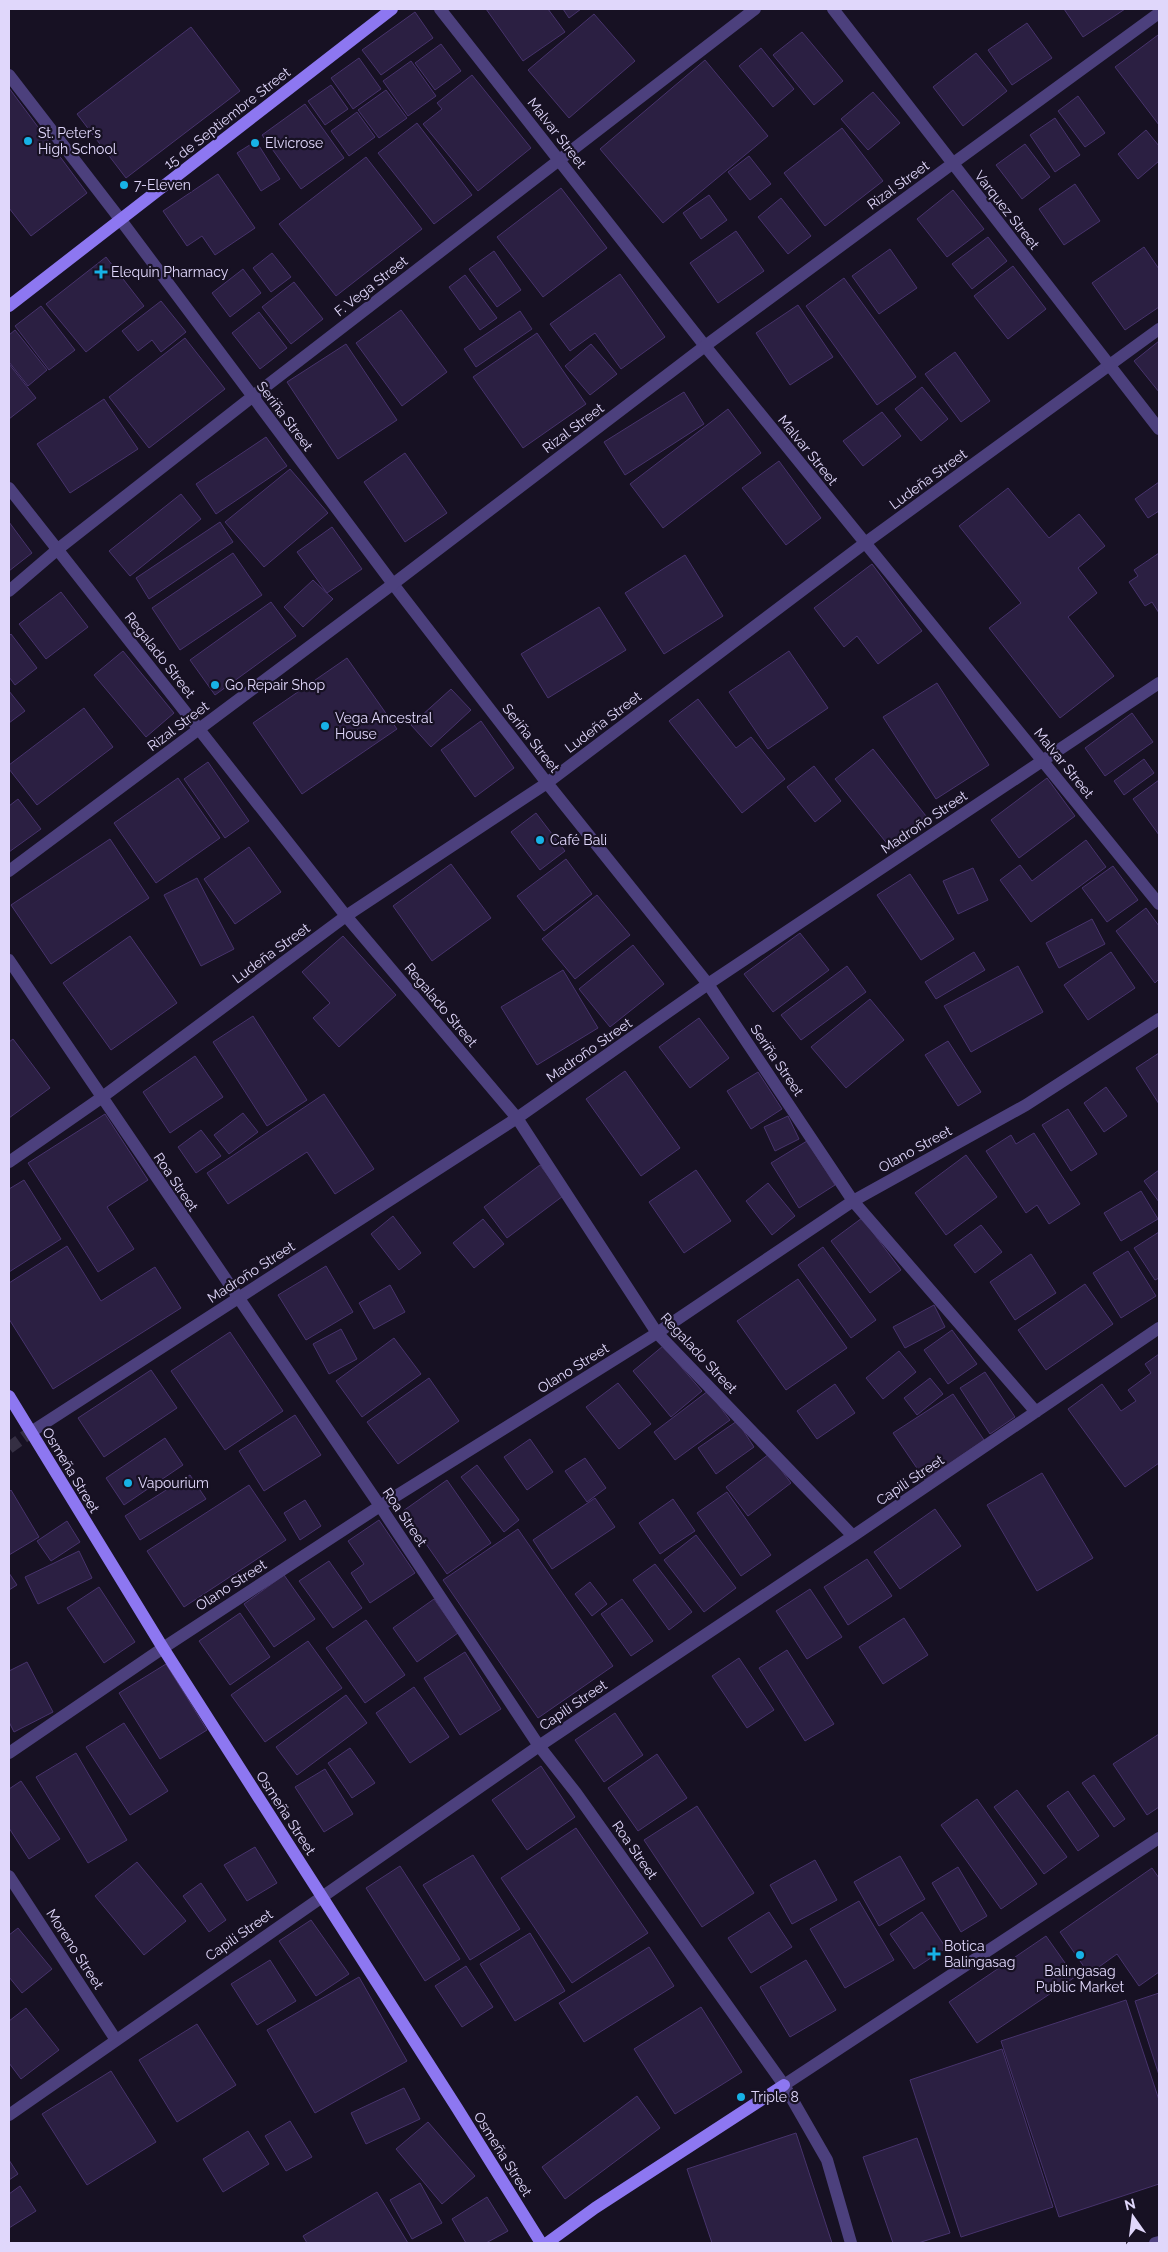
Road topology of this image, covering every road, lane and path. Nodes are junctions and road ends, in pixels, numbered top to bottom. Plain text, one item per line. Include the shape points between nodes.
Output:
1 (392, 9) edge
2 (440, 9) edge
3 (755, 9) edge
4 (833, 9) edge
5 (1159, 13) edge
6 (9, 75) edge
7 (559, 160) junction
8 (952, 164) junction
9 (120, 219) junction
10 (9, 306) edge
11 (1159, 329) edge
12 (705, 346) junction
13 (1109, 366) junction
14 (252, 397) junction
15 (1159, 429) edge
16 (9, 488) edge
17 (865, 544) junction
18 (58, 549) junction
19 (393, 584) junction
20 (9, 591) edge
21 (1159, 683) edge
22 (199, 729) junction
23 (1043, 760) junction
24 (546, 783) junction
25 (9, 871) edge
26 (1159, 904) edge
27 (346, 916) junction
28 (9, 960) edge
29 (708, 984) junction
30 (1159, 1019) edge
31 (101, 1098) junction
32 (517, 1118) junction
33 (9, 1162) edge
34 (853, 1201) junction
35 (237, 1299) junction
36 (1159, 1328) edge
37 (657, 1333) junction
38 (9, 1396) edge
39 (1036, 1412) junction
40 (31, 1432) junction
41 (380, 1506) junction
42 (853, 1536) junction
43 (163, 1648) junction
44 (539, 1746) junction
45 (9, 1753) edge
46 (1159, 1838) edge
47 (9, 1876) edge
48 (321, 1896) junction
49 (116, 2040) junction
50 (784, 2085) junction
51 (9, 2115) edge
52 (1159, 2242) edge
53 (541, 2243) edge
54 (547, 2243) edge
55 (851, 2243) edge
56 (1155, 2243) edge

1 - 9 main road, 15 de Septiembre Street
2 - 7 street, Malvar Street
3 - 7 street, F. Vega Street
4 - 8 street, Varquez Street
5 - 8 street, Rizal Street
6 - 9 street, Seriña Street
7 - 12 street, Malvar Street
7 - 14 street, F. Vega Street
8 - 12 street, Rizal Street
8 - 13 street, Varquez Street
9 - 10 main road, 15 de Septiembre Street
9 - 14 street, Seriña Street
11 - 13 street, Ludeña Street
12 - 17 street, Malvar Street
12 - 19 street, Rizal Street
13 - 15 street, Varquez Street
13 - 17 street, Ludeña Street
14 - 18 street, F. Vega Street
14 - 19 street, Seriña Street
16 - 18 street, Regalado Street
17 - 23 street, Malvar Street
17 - 24 street, Ludeña Street
18 - 20 street, F. Vega Street
18 - 22 street, Regalado Street
19 - 22 street, Rizal Street
19 - 24 street, Seriña Street
21 - 23 street, Madroño Street
22 - 25 street, Rizal Street
22 - 27 street, Regalado Street
23 - 26 street, Malvar Street
23 - 29 street, Madroño Street
24 - 27 street, Ludeña Street
24 - 29 street, Seriña Street
27 - 31 street, Ludeña Street
27 - 32 street, Regalado Street
28 - 31 street, Roa Street
29 - 32 street, Madroño Street
29 - 34 street, Seriña Street
30 - 34 street, Olano Street via 1026,1104
31 - 33 street, Ludeña Street
31 - 35 street, Roa Street
32 - 35 street, Madroño Street
32 - 37 street, Regalado Street
34 - 37 street, Olano Street
34 - 39 street, Seriña Street
35 - 40 street, Madroño Street
35 - 41 street, Roa Street
36 - 39 street, Capili Street
37 - 41 street, Olano Street
37 - 42 street, Regalado Street
38 - 40 main road, Osmeña Street
39 - 42 street, Capili Street
40 - 43 main road, Osmeña Street
41 - 43 street, Olano Street
41 - 44 street, Roa Street
42 - 44 street, Capili Street
43 - 45 street, Olano Street
43 - 48 main road, Osmeña Street
44 - 48 street, Capili Street
44 - 50 street, Roa Street
46 - 50 street
47 - 49 street, Moreno Street
48 - 49 street, Capili Street
48 - 53 main road, Osmeña Street
49 - 51 street, Capili Street
50 - 54 main road
50 - 55 street, Roa Street via 827,2160
52 - 56 street

